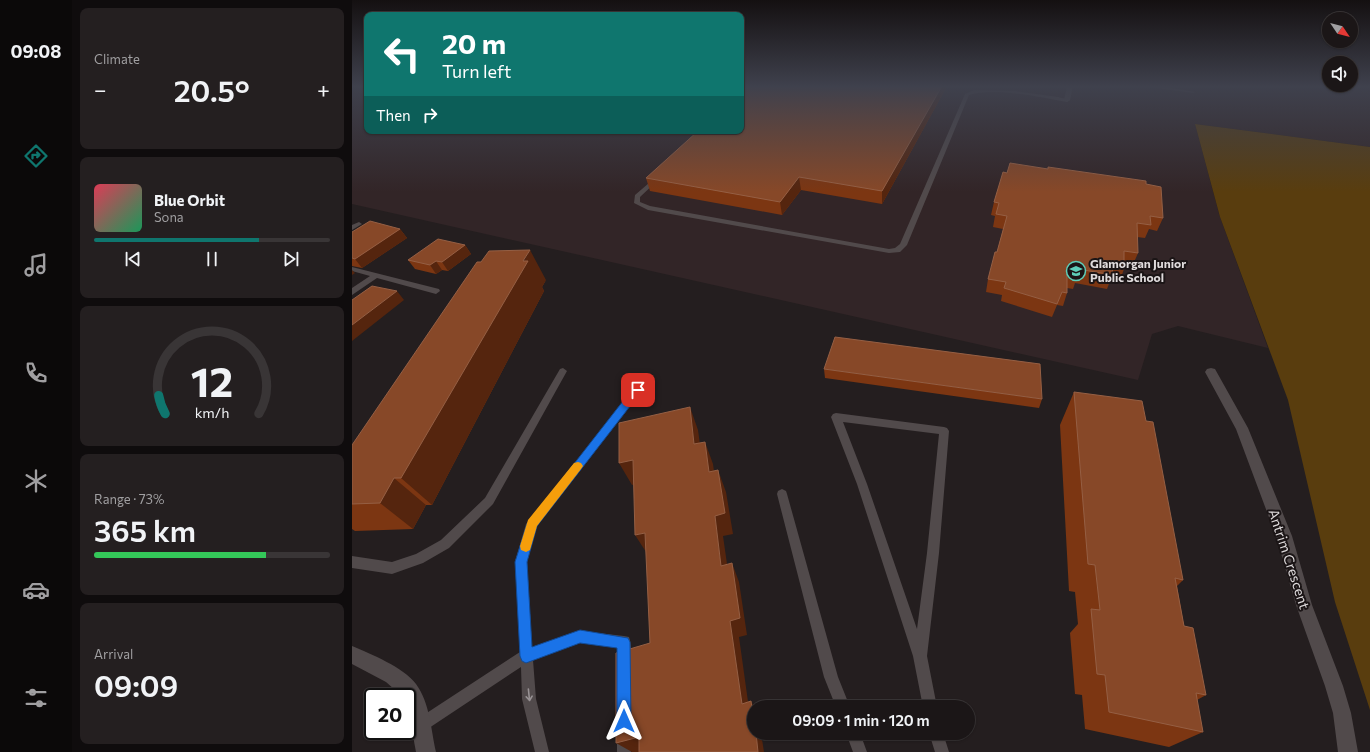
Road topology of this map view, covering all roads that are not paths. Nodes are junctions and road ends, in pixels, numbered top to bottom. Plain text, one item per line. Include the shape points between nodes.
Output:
1 (956, 121) edge
2 (659, 176) edge
3 (359, 224) dead end
4 (352, 228) edge
5 (352, 269) edge
6 (376, 275) junction
7 (436, 291) dead end
8 (352, 292) edge
9 (563, 371) dead end
10 (1211, 372) dead end
11 (638, 390) dead end
12 (782, 494) dead end
13 (352, 562) edge
14 (352, 655) edge
15 (526, 656) junction
16 (920, 656) junction
17 (624, 674) edge
18 (839, 700) edge
19 (929, 700) edge
20 (624, 721) edge
21 (421, 725) junction
22 (855, 740) edge
23 (938, 740) edge
24 (426, 752) edge
25 (542, 752) edge
26 (624, 752) edge
27 (860, 752) edge
28 (942, 752) edge
29 (1348, 752) edge

1 - 2 lane via 903,245 897,250 889,251 648,208 637,203 637,196
3 - 4 lane
5 - 6 lane
6 - 7 lane
6 - 8 lane
9 - 13 lane via 489,501 445,544 419,559 392,568
10 - 29 street, Antrim Crescent via 1242,428 1284,536 1304,605 1342,713
11 - 15 lane via 532,524 521,562
12 - 18 lane
14 - 21 street via 389,673 410,690
15 - 17 lane via 580,636 624,642
15 - 21 lane
15 -> 25 lane via 529,699
16 - 16 lane via 862,484 836,417 944,431 933,553
16 - 19 lane
20 - 26 lane
21 - 24 street
22 - 27 lane
23 - 28 lane

